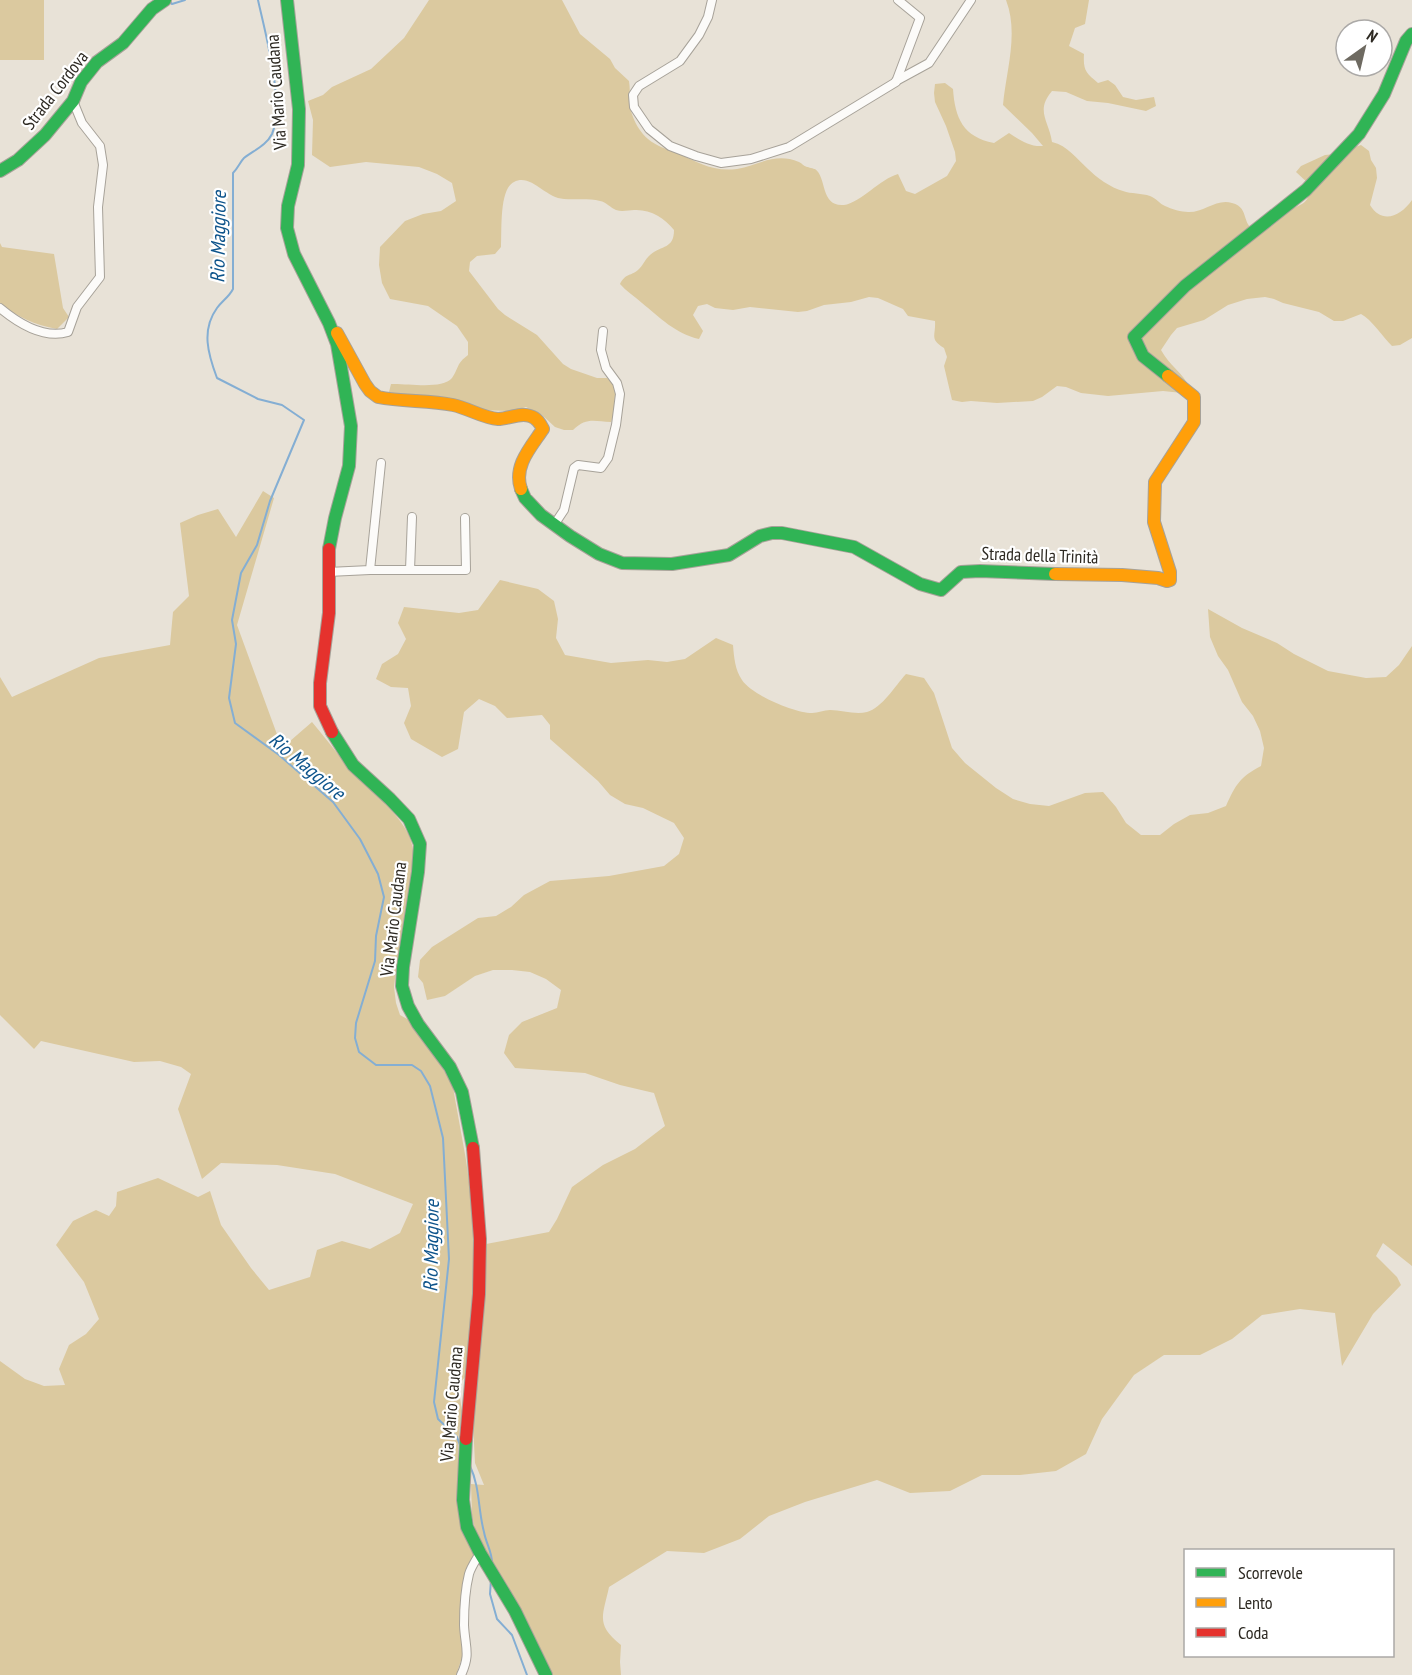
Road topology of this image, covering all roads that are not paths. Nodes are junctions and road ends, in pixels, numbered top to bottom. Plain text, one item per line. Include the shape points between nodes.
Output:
1 (287, 0) edge
2 (712, 0) edge
3 (898, 0) edge
4 (971, 0) edge
5 (163, 1) edge
6 (1412, 34) edge
7 (896, 82) junction
8 (73, 101) junction
9 (0, 171) edge
10 (0, 308) edge
11 (329, 323) junction
12 (603, 331) dead end
13 (381, 463) dead end
14 (412, 518) dead end
15 (465, 518) dead end
16 (554, 525) junction
17 (370, 570) junction
18 (410, 570) junction
19 (328, 572) junction
20 (480, 1553) junction
21 (461, 1675) edge
22 (546, 1675) edge

1 - 11 street, Via Mario Caudana via 299,109 298,165 287,228 294,254
2 - 7 street via 699,35 680,61 639,86 633,95 634,107 649,129 670,146 721,164 751,159 789,147
3 - 7 street via 920,18
4 - 7 street via 929,63
5 - 8 street, Strada Cordova via 123,43 97,62 81,82
6 - 16 street, Strada della Trinità via 1384,94 1359,134 1306,190 1185,286 1134,337 1143,356 1194,397 1194,422 1155,482 1154,522 1170,580 980,571 961,572 941,590 920,584 854,547 772,533 729,555 672,564 622,563 599,555
8 - 9 street, Strada Cordova via 45,135
8 - 10 street via 82,123 100,146 103,165 98,207 100,277 77,307 68,332 46,333 26,326
11 - 16 street, Strada della Trinità via 377,398 467,408 492,419 529,414 539,420 543,429 520,465 518,480 525,498
11 - 19 street, Via Mario Caudana via 337,344 351,426 349,466 335,518
12 - 16 street via 601,350 620,394 608,458 601,468 574,468 564,510
13 - 17 street
14 - 18 street
15 - 18 street via 466,570
17 - 18 street
17 - 19 street
19 - 20 street, Via Mario Caudana via 329,613 321,706 353,765 409,819 420,844 402,986 418,1024 450,1067 462,1092 475,1157 479,1294 463,1500 467,1527
20 - 21 street via 467,1589 464,1627 468,1650
20 - 22 street, Via Mario Caudana via 515,1611

